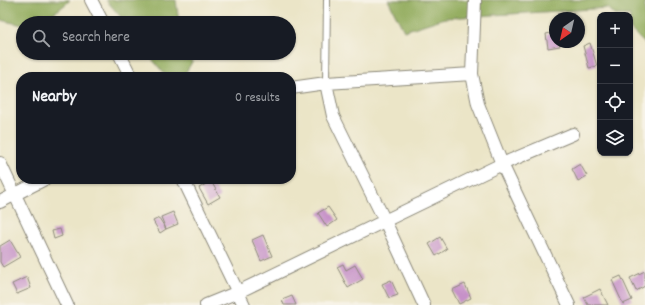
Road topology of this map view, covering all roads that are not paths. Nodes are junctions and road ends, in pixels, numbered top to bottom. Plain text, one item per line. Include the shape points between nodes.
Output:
1 (91, 0) edge
2 (327, 0) edge
3 (475, 0) edge
4 (99, 16) edge
5 (122, 60) edge
6 (128, 72) edge
7 (472, 74) junction
8 (326, 83) junction
9 (296, 87) edge
10 (573, 134) dead end
11 (0, 163) edge
12 (502, 164) junction
13 (36, 184) edge
14 (185, 184) edge
15 (15, 195) junction
16 (0, 202) edge
17 (385, 221) junction
18 (238, 292) junction
19 (67, 305) edge
20 (206, 305) edge
21 (244, 305) edge
22 (424, 305) edge
23 (569, 305) edge

1 - 4 street
2 - 8 lane
3 - 7 street
5 - 6 street
7 - 8 street
7 - 12 street via 478,104
8 - 9 street
8 - 17 street via 333,116
10 - 12 street
11 - 15 street
12 - 17 street
12 - 23 street
13 - 15 street
14 - 18 street
15 - 16 street
15 - 19 street
17 - 18 street
17 - 22 street
18 - 20 street
18 - 21 street

